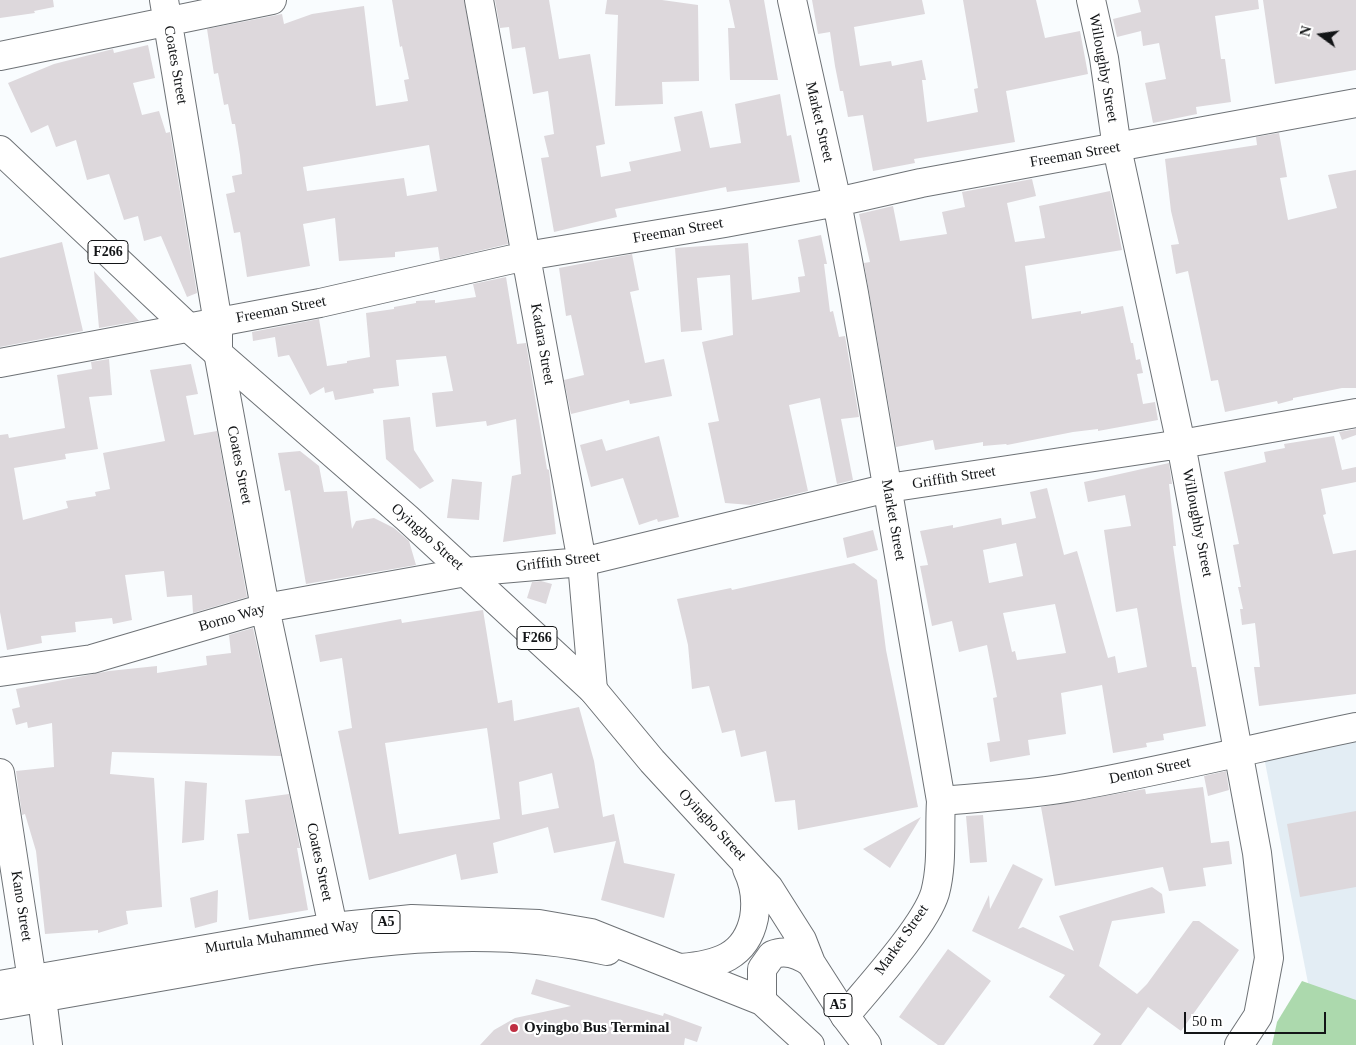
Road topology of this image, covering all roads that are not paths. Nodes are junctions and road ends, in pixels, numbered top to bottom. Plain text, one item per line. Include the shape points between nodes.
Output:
1 (272, 0) edge
2 (479, 0) edge
3 (792, 0) edge
4 (1091, 0) edge
5 (166, 11) edge
6 (0, 56) edge
7 (1356, 103) edge
8 (1117, 148) junction
9 (0, 150) edge
10 (837, 202) junction
11 (526, 256) junction
12 (218, 323) junction
13 (190, 329) junction
14 (218, 352) junction
15 (0, 363) edge
16 (1356, 413) edge
17 (1181, 444) junction
18 (888, 488) junction
19 (582, 562) junction
20 (466, 572) junction
21 (265, 608) junction
22 (0, 672) edge
23 (593, 690) junction
24 (1356, 727) edge
25 (1239, 751) junction
26 (0, 773) edge
27 (941, 802) junction
28 (740, 854) junction
29 (332, 927) junction
30 (811, 963) junction
31 (681, 968) junction
32 (0, 985) edge
33 (37, 989) junction
34 (762, 1001) junction
35 (0, 1005) edge
36 (845, 1016) junction
37 (48, 1045) edge
38 (810, 1045) edge
39 (867, 1045) edge
40 (1239, 1045) edge

1 - 5 main road
2 - 11 main road, Kadara Street
3 - 10 main road, Market Street
4 - 8 main road, Willoughby Street via 1104,58
5 - 6 main road via 56,44
5 - 12 main road, Coates Street
7 - 8 main road, Freeman Street
8 - 10 main road, Freeman Street via 921,183
8 - 17 main road, Willoughby Street
9 - 13 main road, Oyingbo Street / F266
10 - 11 main road, Freeman Street via 610,244
10 - 18 main road, Market Street
11 - 12 main road, Freeman Street
11 - 19 main road, Kadara Street
12 - 13 main road, Freeman Street
12 - 14 main road, Coates Street
13 - 14 main road, Oyingbo Street / F266
13 - 15 main road, Freeman Street
14 - 20 main road, Oyingbo Street / F266
14 - 21 main road, Coates Street
16 - 17 main road, Griffith Street
17 - 18 main road, Griffith Street
17 - 25 main road, Willoughby Street
18 - 19 main road, Griffith Street
18 - 27 main road, Market Street
19 - 20 main road, Griffith Street
19 - 23 main road, Kadara Street
20 - 21 main road, Borno Way
20 - 23 main road, Oyingbo Street / F266
21 - 22 main road, Borno Way via 92,659
21 - 29 main road, Coates Street
23 - 28 main road, Oyingbo Street / F266 via 652,761
24 - 25 main road, Denton Street
25 - 27 main road, Denton Street via 1166,770 1064,789
25 - 40 main road, Willoughby Street via 1257,853 1269,958 1258,1016
26 - 33 main road, Kano Street
27 - 36 main road, Market Street via 940,862 934,894 917,925
28 - 30 main road, Oyingbo Street / F266 via 769,888 802,940
28 - 31 main road, F266 via 753,882 756,903 749,937 739,949 723,959 706,966
29 - 31 main road, Murtula Muhammed Way / A5 via 412,919 538,924 591,932
29 - 33 main road, Murtula Muhammed Way / A5
30 - 34 main road via 802,956 788,953 772,955 762,969
30 - 36 main road, A5
31 - 33 main road via 570,943 453,937 344,945
31 - 34 main road, Murtula Muhammed Way / A5
32 - 33 main road, Murtula Muhammed Way / A5
33 - 35 main road
33 - 37 main road, Kano Street
34 - 38 main road, A5
36 - 39 main road, A5

